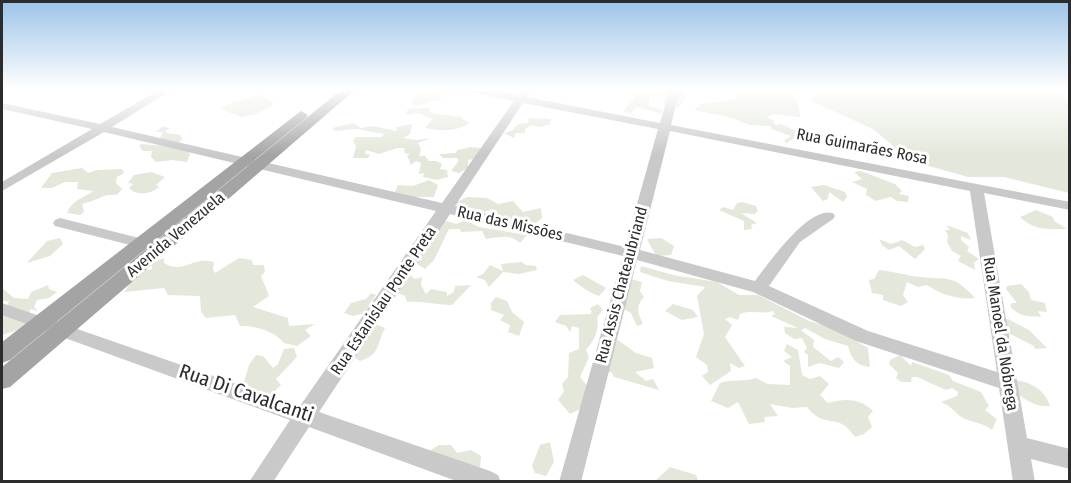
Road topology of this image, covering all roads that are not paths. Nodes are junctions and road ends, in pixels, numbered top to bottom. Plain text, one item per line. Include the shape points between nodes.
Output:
1 (25, 112) edge
2 (129, 112) edge
3 (308, 112) edge
4 (320, 112) edge
5 (512, 112) edge
6 (603, 112) edge
7 (668, 112) edge
8 (664, 125) junction
9 (99, 129) junction
10 (252, 163) junction
11 (976, 186) junction
12 (2, 187) edge
13 (1070, 206) edge
14 (447, 209) junction
15 (828, 216) dead end
16 (60, 223) dead end
17 (142, 243) junction
18 (631, 253) junction
19 (759, 288) junction
20 (2, 309) edge
21 (42, 322) junction
22 (62, 330) junction
23 (2, 354) edge
24 (2, 380) edge
25 (1007, 382) junction
26 (305, 415) junction
27 (1019, 446) junction
28 (1070, 459) edge
29 (260, 482) edge
30 (490, 482) edge
31 (570, 482) edge
32 (1024, 482) edge

1 - 9 street, Rua das Missões
2 - 9 street
3 - 10 main road, Avenida Venezuela
4 - 10 main road, Avenida Venezuela
5 - 14 street, Rua Estanislau Ponte Preta
6 - 8 street, Rua Guimarães Rosa
7 - 8 street, Rua Assis Chateaubriand
8 - 11 street, Rua Guimarães Rosa
8 - 18 street, Rua Assis Chateaubriand
9 - 10 street, Rua das Missões
9 - 12 street
10 - 14 street, Rua das Missões
10 - 17 main road, Avenida Venezuela
10 - 22 main road, Avenida Venezuela
11 - 13 street, Rua Guimarães Rosa
11 - 25 street, Rua Manoel da Nóbrega
14 - 18 street, Rua das Missões
14 - 26 street, Rua Estanislau Ponte Preta
15 - 19 street via 795,239
16 - 17 street
17 - 21 main road, Avenida Venezuela
18 - 19 street, Rua das Missões
18 - 31 street, Rua Assis Chateaubriand
19 - 25 street, Rua das Missões via 862,336
20 - 21 street, Rua Di Cavalcanti
21 - 22 street, Rua Di Cavalcanti
21 - 23 main road, Avenida Venezuela
22 - 24 main road, Avenida Venezuela
22 - 26 street, Rua Di Cavalcanti
25 - 27 street, Rua Manoel da Nóbrega
26 - 29 street, Rua Estanislau Ponte Preta
26 - 30 street, Rua Di Cavalcanti
27 - 28 street
27 - 32 street, Rua Manoel da Nóbrega

